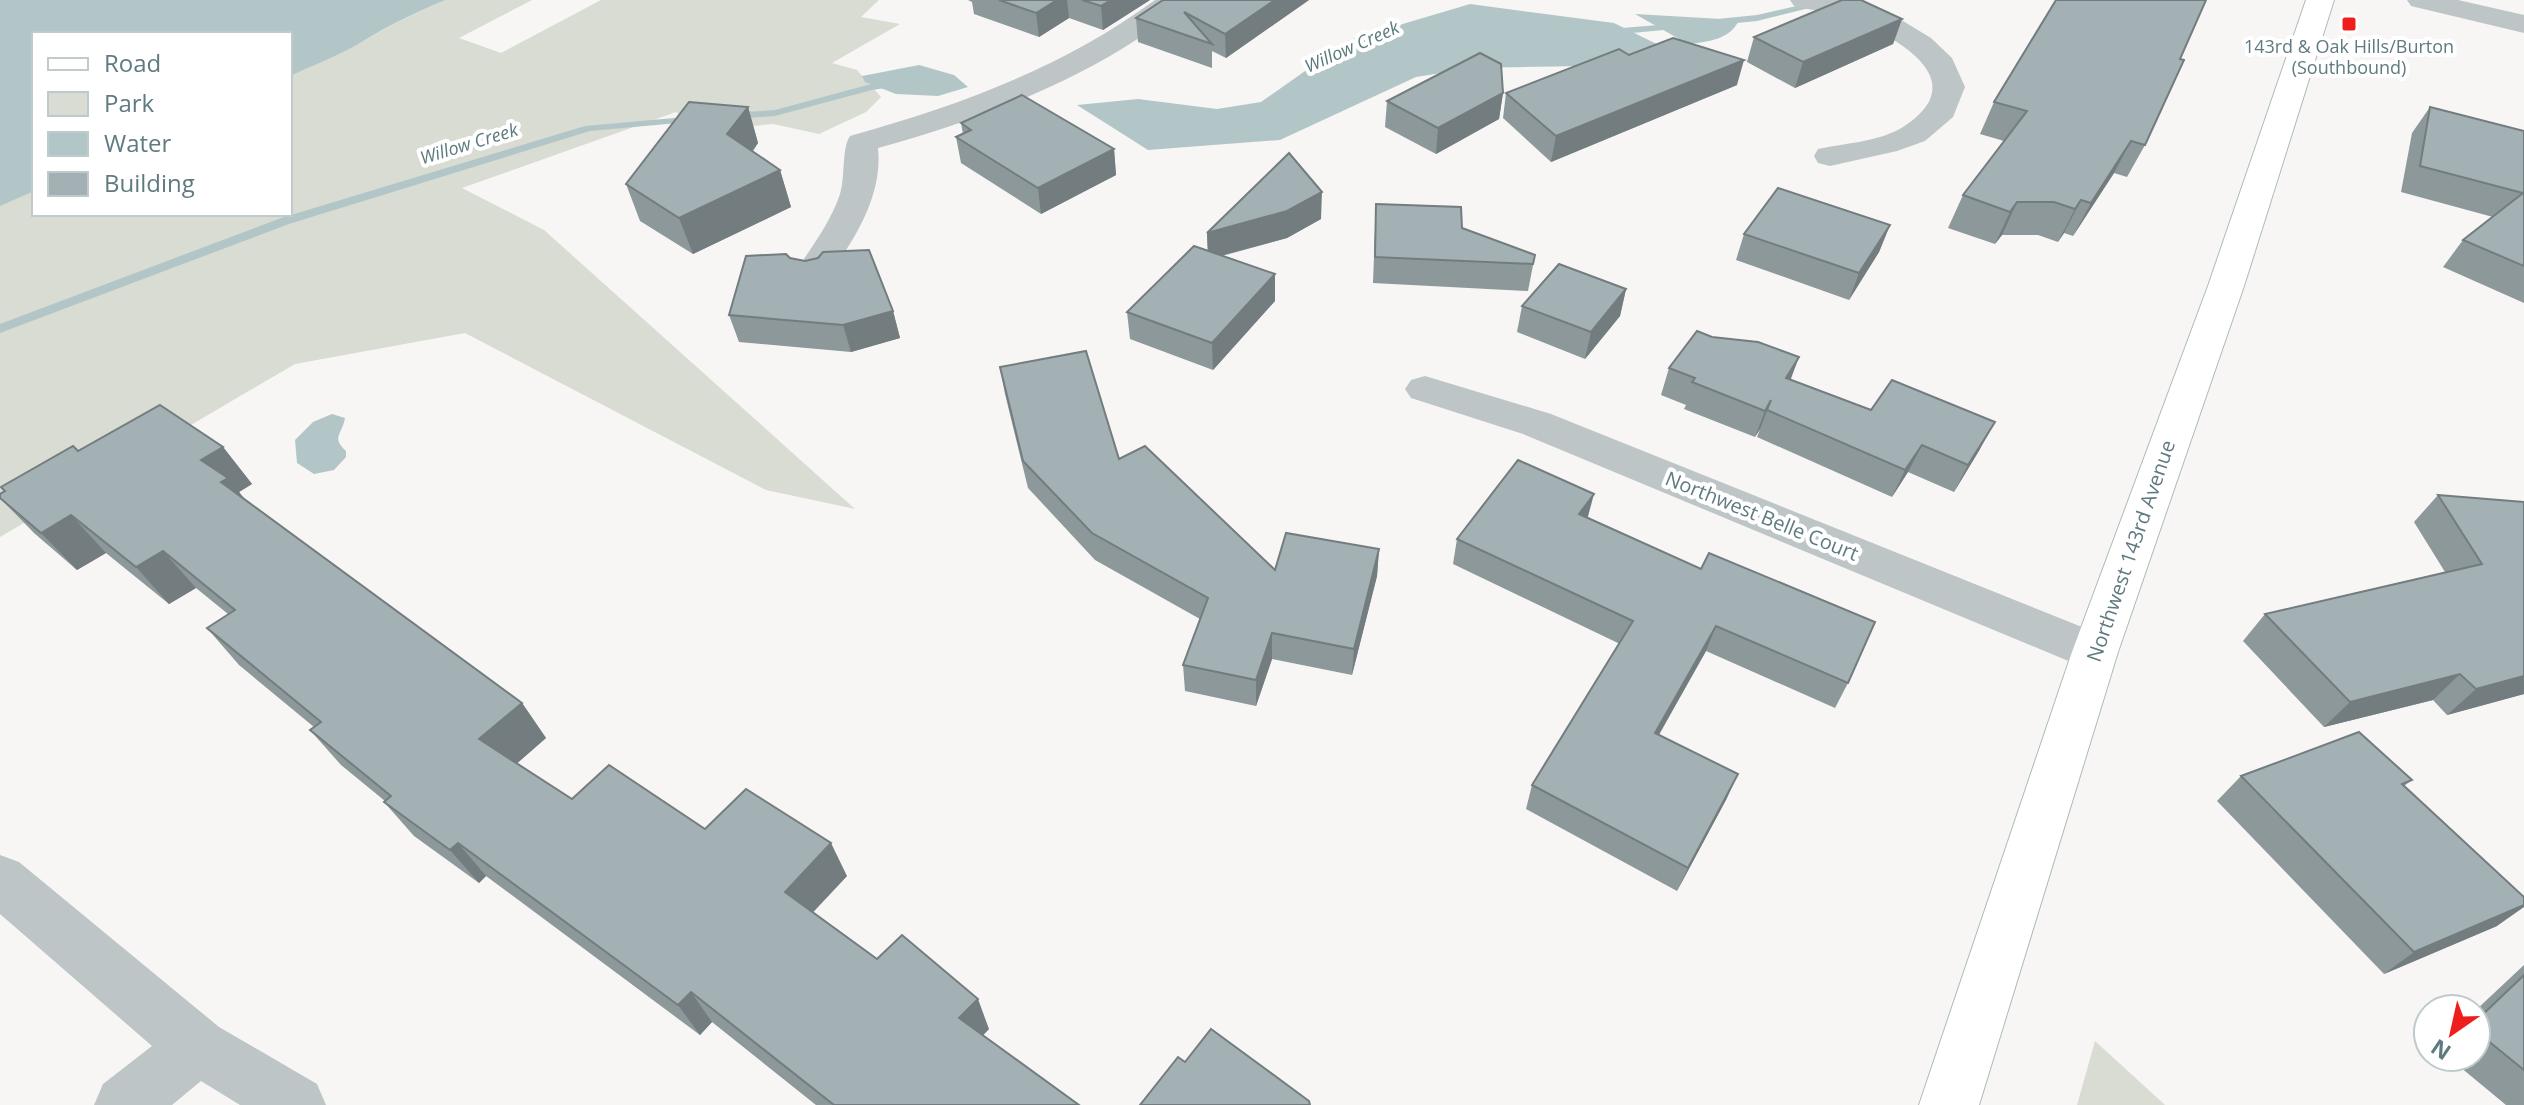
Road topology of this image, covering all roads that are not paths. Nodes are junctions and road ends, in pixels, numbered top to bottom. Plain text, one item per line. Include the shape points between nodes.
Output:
1 (1173, 0) edge
2 (1804, 0) edge
3 (2320, 0) edge
4 (2421, 0) edge
5 (2524, 24) edge
6 (1830, 156) dead end
7 (812, 274) edge
8 (1425, 389) dead end
9 (2095, 652) junction
10 (0, 879) edge
11 (198, 1047) junction
12 (124, 1105) edge
13 (296, 1105) edge
14 (1949, 1105) edge

1 - 7 street via 1115,43 1016,95 958,116 859,131 865,172 857,201
2 - 6 street via 1901,30 1926,45 1948,78 1949,96 1938,115 1912,135
3 - 9 main road, Northwest 143rd Avenue via 2226,286
4 - 5 street
8 - 9 street, Northwest Belle Court via 1537,424
9 - 14 main road, Northwest 143rd Avenue
10 - 11 street
11 - 12 street
11 - 13 street

